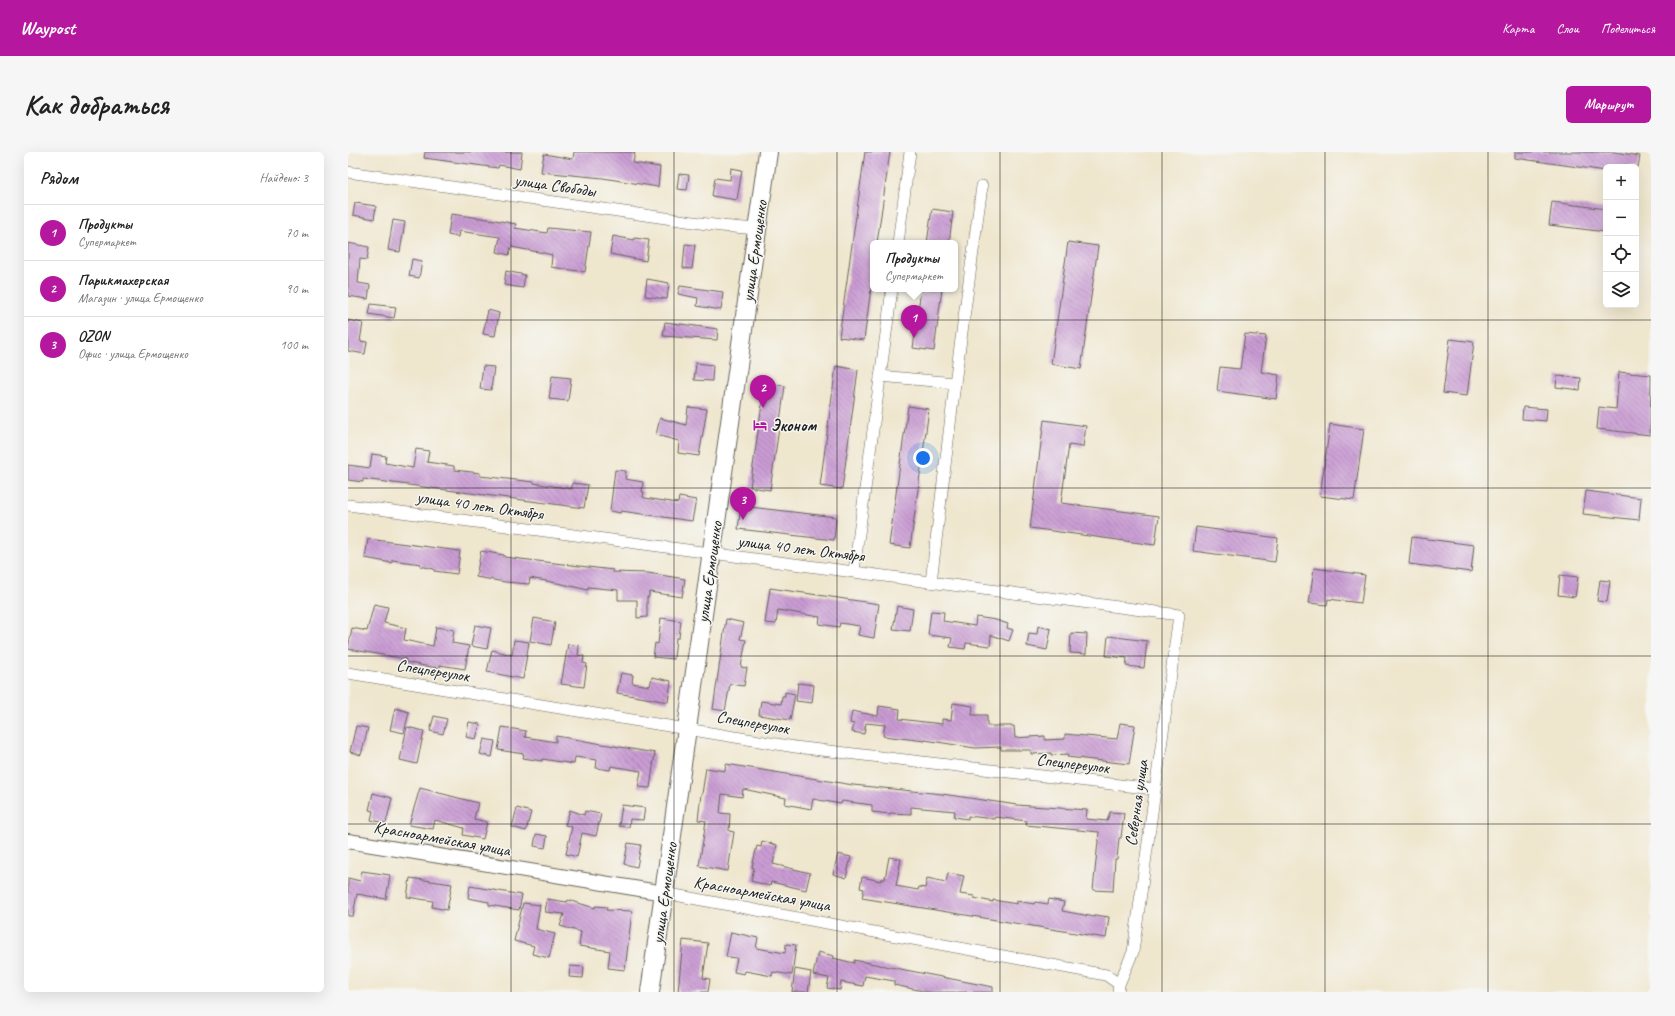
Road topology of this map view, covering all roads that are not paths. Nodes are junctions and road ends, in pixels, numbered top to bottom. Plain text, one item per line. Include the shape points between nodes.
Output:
1 (768, 152) edge
2 (910, 152) edge
3 (348, 172) edge
4 (982, 186) dead end
5 (757, 229) junction
6 (898, 240) edge
7 (892, 292) edge
8 (880, 376) junction
9 (955, 384) junction
10 (348, 505) edge
11 (711, 553) junction
12 (854, 571) junction
13 (931, 582) junction
14 (1179, 615) joint
15 (348, 673) edge
16 (687, 728) junction
17 (1154, 789) junction
18 (348, 841) edge
19 (664, 893) junction
20 (1118, 988) edge
21 (650, 992) edge

1 - 5 highway, улица Ермощенко
2 - 6 street
3 - 5 street, улица Свободы
4 - 9 street
5 - 11 highway, улица Ермощенко
7 - 8 street
8 - 9 street
8 - 12 street
9 - 13 street
10 - 11 street, улица 40 лет Октября
11 - 12 street, улица 40 лет Октября
11 - 16 highway, улица Ермощенко
12 - 13 street, улица 40 лет Октября
13 - 14 street, улица 40 лет Октября
14 - 17 street, Северная улица
15 - 16 street, Спецпереулок
16 - 17 street, Спецпереулок via 795,747
16 - 19 highway, улица Ермощенко
17 - 20 street, Северная улица via 1133,952
18 - 19 street, Красноармейская улица
19 - 20 street, Красноармейская улица via 1106,975
19 - 21 highway, улица Ермощенко

